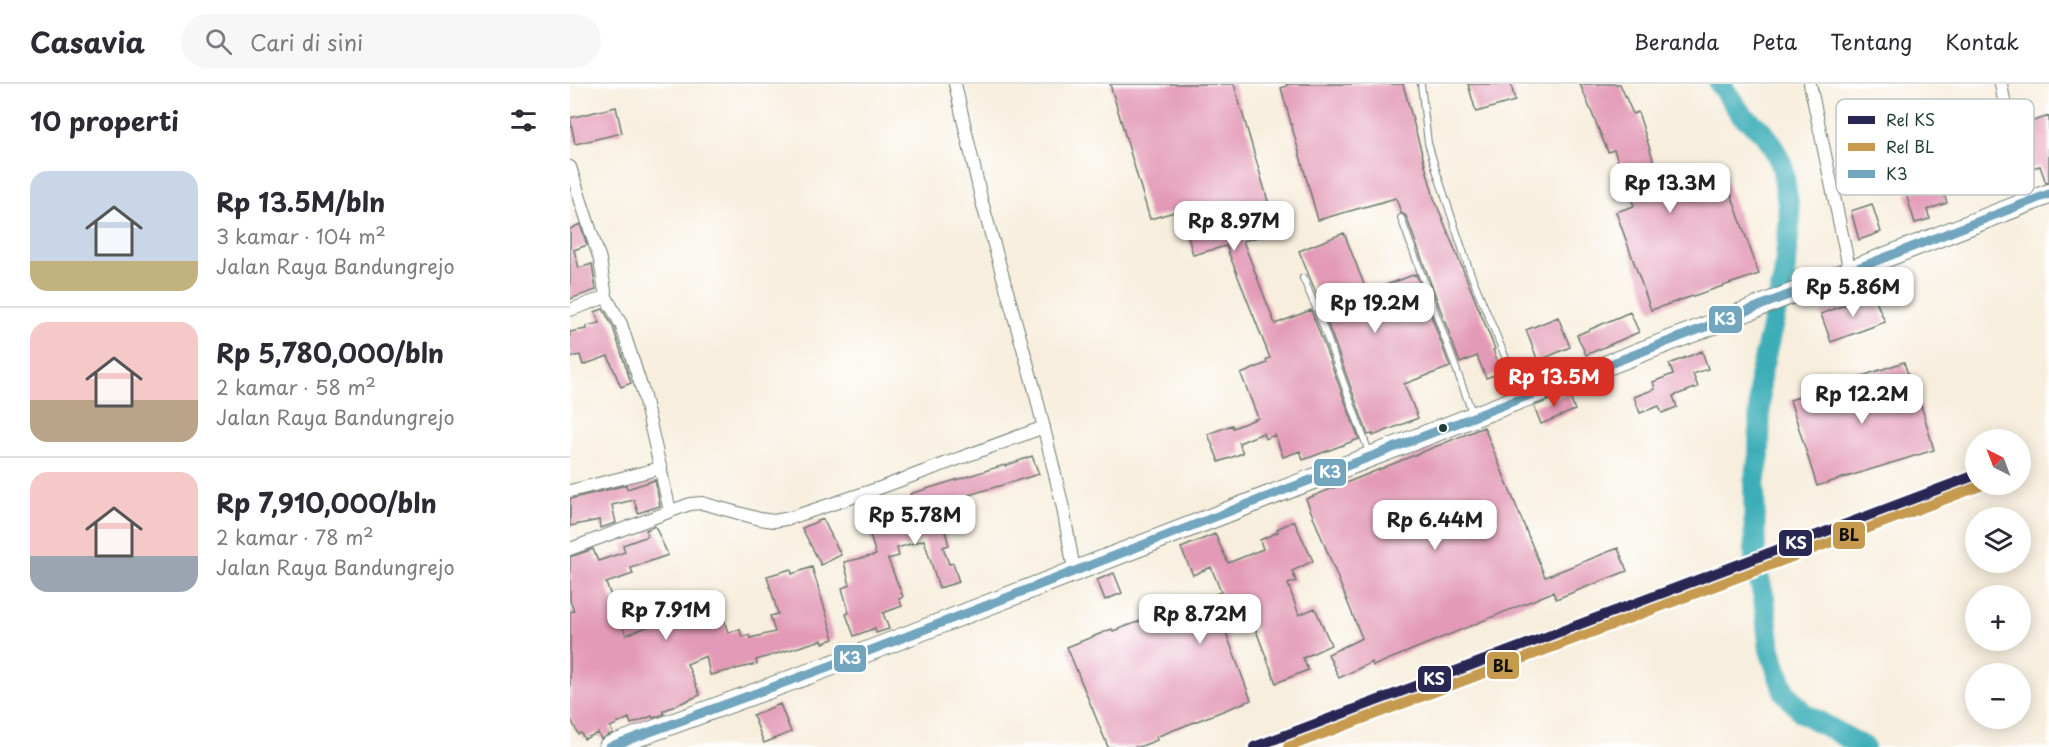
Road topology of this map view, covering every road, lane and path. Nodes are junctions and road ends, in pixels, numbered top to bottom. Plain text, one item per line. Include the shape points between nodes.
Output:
1 (955, 84) edge
2 (1421, 84) edge
3 (1810, 84) edge
4 (2001, 84) edge
5 (2004, 99) edge
6 (570, 167) edge
7 (2049, 194) edge
8 (2021, 195) edge
9 (2023, 204) junction
10 (1401, 218) dead end
11 (1850, 272) junction
12 (1303, 278) dead end
13 (606, 297) junction
14 (570, 310) edge
15 (1522, 397) junction
16 (1473, 416) junction
17 (1044, 427) junction
18 (1370, 455) junction
19 (661, 468) junction
20 (570, 491) edge
21 (670, 511) junction
22 (570, 549) edge
23 (1074, 570) junction
24 (609, 747) edge

1 - 17 street via 982,202
2 - 15 lane via 1428,143 1437,173 1470,272
3 - 11 street
4 - 5 street
6 - 13 street via 600,260
7 - 9 main road
8 - 9 street
9 - 11 main road
10 - 16 lane
11 - 15 main road
12 - 18 lane
13 - 14 street
13 - 19 street via 621,324
15 - 16 main road
16 - 18 main road
17 - 21 street via 790,518 760,519 702,503
17 - 23 street
18 - 23 main road
19 - 20 street
19 - 21 street
21 - 22 street
23 - 24 main road

